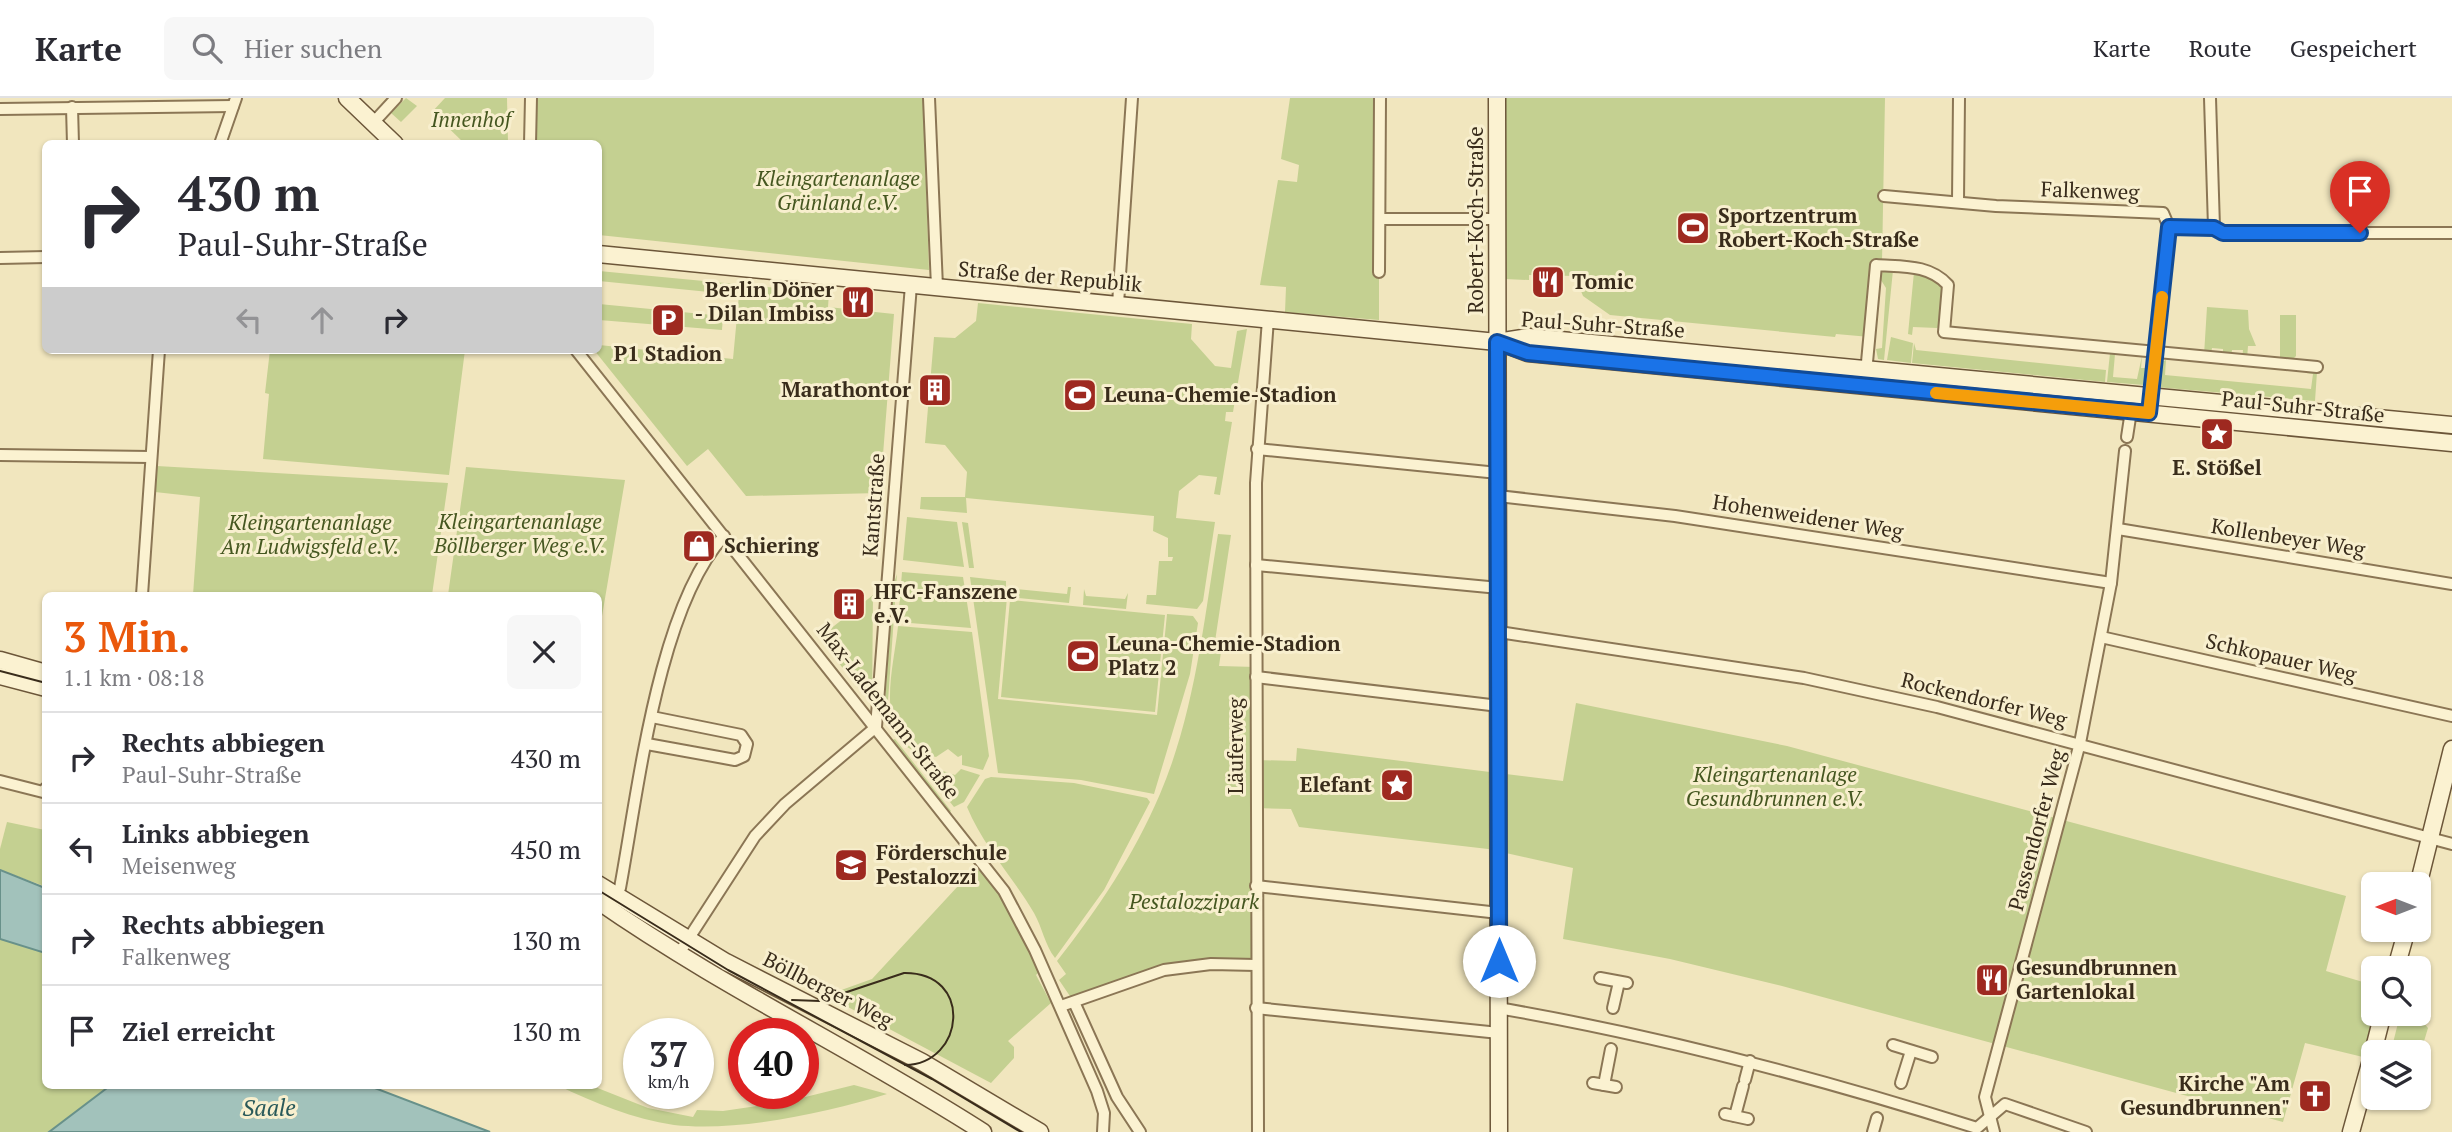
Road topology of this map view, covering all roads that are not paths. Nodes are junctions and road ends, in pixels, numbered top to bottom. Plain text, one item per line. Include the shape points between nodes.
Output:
1 (396, 98) edge
2 (531, 98) edge
3 (929, 98) edge
4 (1132, 98) edge
5 (1380, 98) edge
6 (1497, 98) edge
7 (1959, 98) edge
8 (2210, 98) edge
9 (350, 99) edge
10 (235, 102) edge
11 (72, 107) junction
12 (0, 108) edge
13 (373, 123) junction
14 (72, 140) edge
15 (221, 140) edge
16 (390, 140) edge
17 (530, 140) edge
18 (1884, 196) dead end
19 (1958, 201) junction
20 (1380, 219) junction
21 (1498, 219) junction
22 (2169, 227) junction
23 (2214, 228) junction
24 (2452, 233) edge
25 (602, 254) edge
26 (42, 257) edge
27 (0, 258) edge
28 (1379, 272) dead end
29 (911, 285) junction
30 (937, 287) junction
31 (1118, 304) junction
32 (1268, 319) junction
33 (1497, 342) junction
34 (2157, 352) junction
35 (159, 354) edge
36 (579, 354) edge
37 (2316, 367) dead end
38 (1867, 368) junction
39 (1865, 386) junction
40 (2150, 405) junction
41 (2131, 411) junction
42 (2452, 425) edge
43 (2127, 437) dead end
44 (2452, 443) edge
45 (1257, 449) junction
46 (2125, 451) dead end
47 (0, 455) edge
48 (150, 457) junction
49 (1498, 473) junction
50 (1498, 496) junction
51 (2118, 529) junction
52 (724, 536) junction
53 (1256, 565) junction
54 (2110, 583) junction
55 (2452, 584) edge
56 (1499, 588) junction
57 (142, 592) edge
58 (1499, 632) junction
59 (2101, 637) junction
60 (0, 660) edge
61 (42, 672) edge
62 (0, 676) edge
63 (1256, 677) junction
64 (42, 687) edge
65 (1499, 706) junction
66 (2452, 716) edge
67 (652, 717) junction
68 (877, 727) junction
69 (2080, 743) junction
70 (647, 744) junction
71 (2452, 749) edge
72 (0, 781) edge
73 (42, 790) edge
74 (2431, 839) junction
75 (2452, 844) edge
76 (2422, 872) edge
77 (1256, 886) junction
78 (602, 887) edge
79 (615, 895) junction
80 (602, 904) edge
81 (1499, 913) junction
82 (687, 940) junction
83 (678, 955) junction
84 (1256, 965) junction
85 (1600, 978) dead end
86 (1074, 1002) junction
87 (1061, 1006) junction
88 (1256, 1008) junction
89 (1498, 1008) junction
90 (1612, 1029) junction
91 (1499, 1033) junction
92 (1893, 1045) dead end
93 (1911, 1051) junction
94 (1932, 1057) dead end
95 (1750, 1061) junction
96 (1615, 1087) dead end
97 (2361, 1096) edge
98 (1889, 1100) junction
99 (1990, 1116) junction
100 (1748, 1119) dead end
101 (983, 1132) edge
102 (1040, 1132) edge
103 (1103, 1132) edge
104 (1140, 1132) edge
105 (1258, 1132) edge
106 (1499, 1132) edge
107 (1873, 1132) edge
108 (1994, 1132) edge
109 (2086, 1132) edge
110 (2351, 1132) edge

1 - 13 street
2 - 17 street
3 - 30 street
4 - 31 street
5 - 20 street
6 - 21 street, Robert-Koch-Straße
7 - 19 street
8 - 23 street
9 - 13 street
10 - 11 street
10 - 15 street
11 - 12 street
11 - 14 street
13 - 16 street
18 - 19 street, Falkenweg
19 - 22 street, Falkenweg via 2163,213
20 - 21 street
20 - 28 street
21 - 33 street, Robert-Koch-Straße
22 - 23 street, Falkenweg
22 - 34 street
23 - 24 street, Falkenweg via 2223,233
25 - 29 street, Straße der Republik
26 - 27 street
29 - 30 street, Straße der Republik
29 - 68 street, Kantstraße
30 - 31 street, Straße der Republik
31 - 32 street, Straße der Republik
32 - 33 street, Straße der Republik
32 - 45 street, Läuferweg
33 - 38 street, Paul-Suhr-Straße via 1529,338
33 - 39 street, Paul-Suhr-Straße via 1528,353
33 - 49 street, Robert-Koch-Straße
34 - 37 street
34 - 38 street via 1944,332 1948,285 1938,274 1876,265
34 - 40 street
35 - 48 street
36 - 52 street, Max-Lademann-Straße
38 - 39 street
38 - 40 street, Paul-Suhr-Straße
39 - 41 street, Paul-Suhr-Straße
40 - 41 street, Paul-Suhr-Straße
40 - 42 street, Paul-Suhr-Straße
40 - 44 street, Paul-Suhr-Straße
41 - 43 street
45 - 49 street
45 - 53 street, Läuferweg
46 - 51 street, Passendorfer Weg
47 - 48 street
48 - 57 street
49 - 50 street, Robert-Koch-Straße
50 - 54 street, Hohenweidener Weg via 1675,516
50 - 56 street, Robert-Koch-Straße
51 - 54 street, Passendorfer Weg
51 - 55 street, Kollenbeyer Weg
52 - 67 street via 680,616
52 - 68 street, Max-Lademann-Straße
53 - 56 street
53 - 63 street, Läuferweg
54 - 59 street, Passendorfer Weg
56 - 58 street, Robert-Koch-Straße
58 - 65 street, Robert-Koch-Straße
58 - 69 street, Rockendorfer Weg via 1804,678
59 - 66 street, Schkopauer Weg
59 - 69 street, Passendorfer Weg
60 - 61 street
62 - 64 street
63 - 65 street
63 - 77 street, Läuferweg
65 - 81 street, Robert-Koch-Straße
67 - 70 street
67 - 70 street via 741,735 747,744 744,756 735,760
68 - 82 street via 785,804 755,836
68 - 87 street, Max-Lademann-Straße via 1004,891
69 - 74 street, Rockendorfer Weg
69 - 99 street, Passendorfer Weg via 1985,1097
70 - 79 street
71 - 74 street
72 - 73 street
74 - 75 street, Rockendorfer Weg
74 - 76 street
77 - 81 street
77 - 84 street, Läuferweg
78 - 79 street, Böllberger Weg
79 - 82 street, Böllberger Weg
80 - 83 street, Böllberger Weg
81 - 89 street, Robert-Koch-Straße
82 - 83 street
82 - 102 street, Böllberger Weg via 922,1062
83 - 101 street, Böllberger Weg
84 - 86 street via 1164,970
84 - 88 street, Läuferweg
85 - 90 street via 1623,982
86 - 87 street
86 - 104 street via 1117,1097
87 - 103 street, Max-Lademann-Straße via 1097,1091 1104,1113
88 - 91 street
88 - 105 street, Läuferweg
89 - 90 street
89 - 91 street, Robert-Koch-Straße
90 - 95 street
90 - 96 street via 1612,1046 1598,1084
91 - 106 street, Robert-Koch-Straße
92 - 93 street
93 - 94 street
93 - 98 street via 1900,1086
95 - 98 street
95 - 100 street via 1730,1115
97 - 110 street
98 - 99 street via 1977,1129
98 - 107 street
99 - 108 street, Passendorfer Weg
99 - 109 street via 2005,1104

